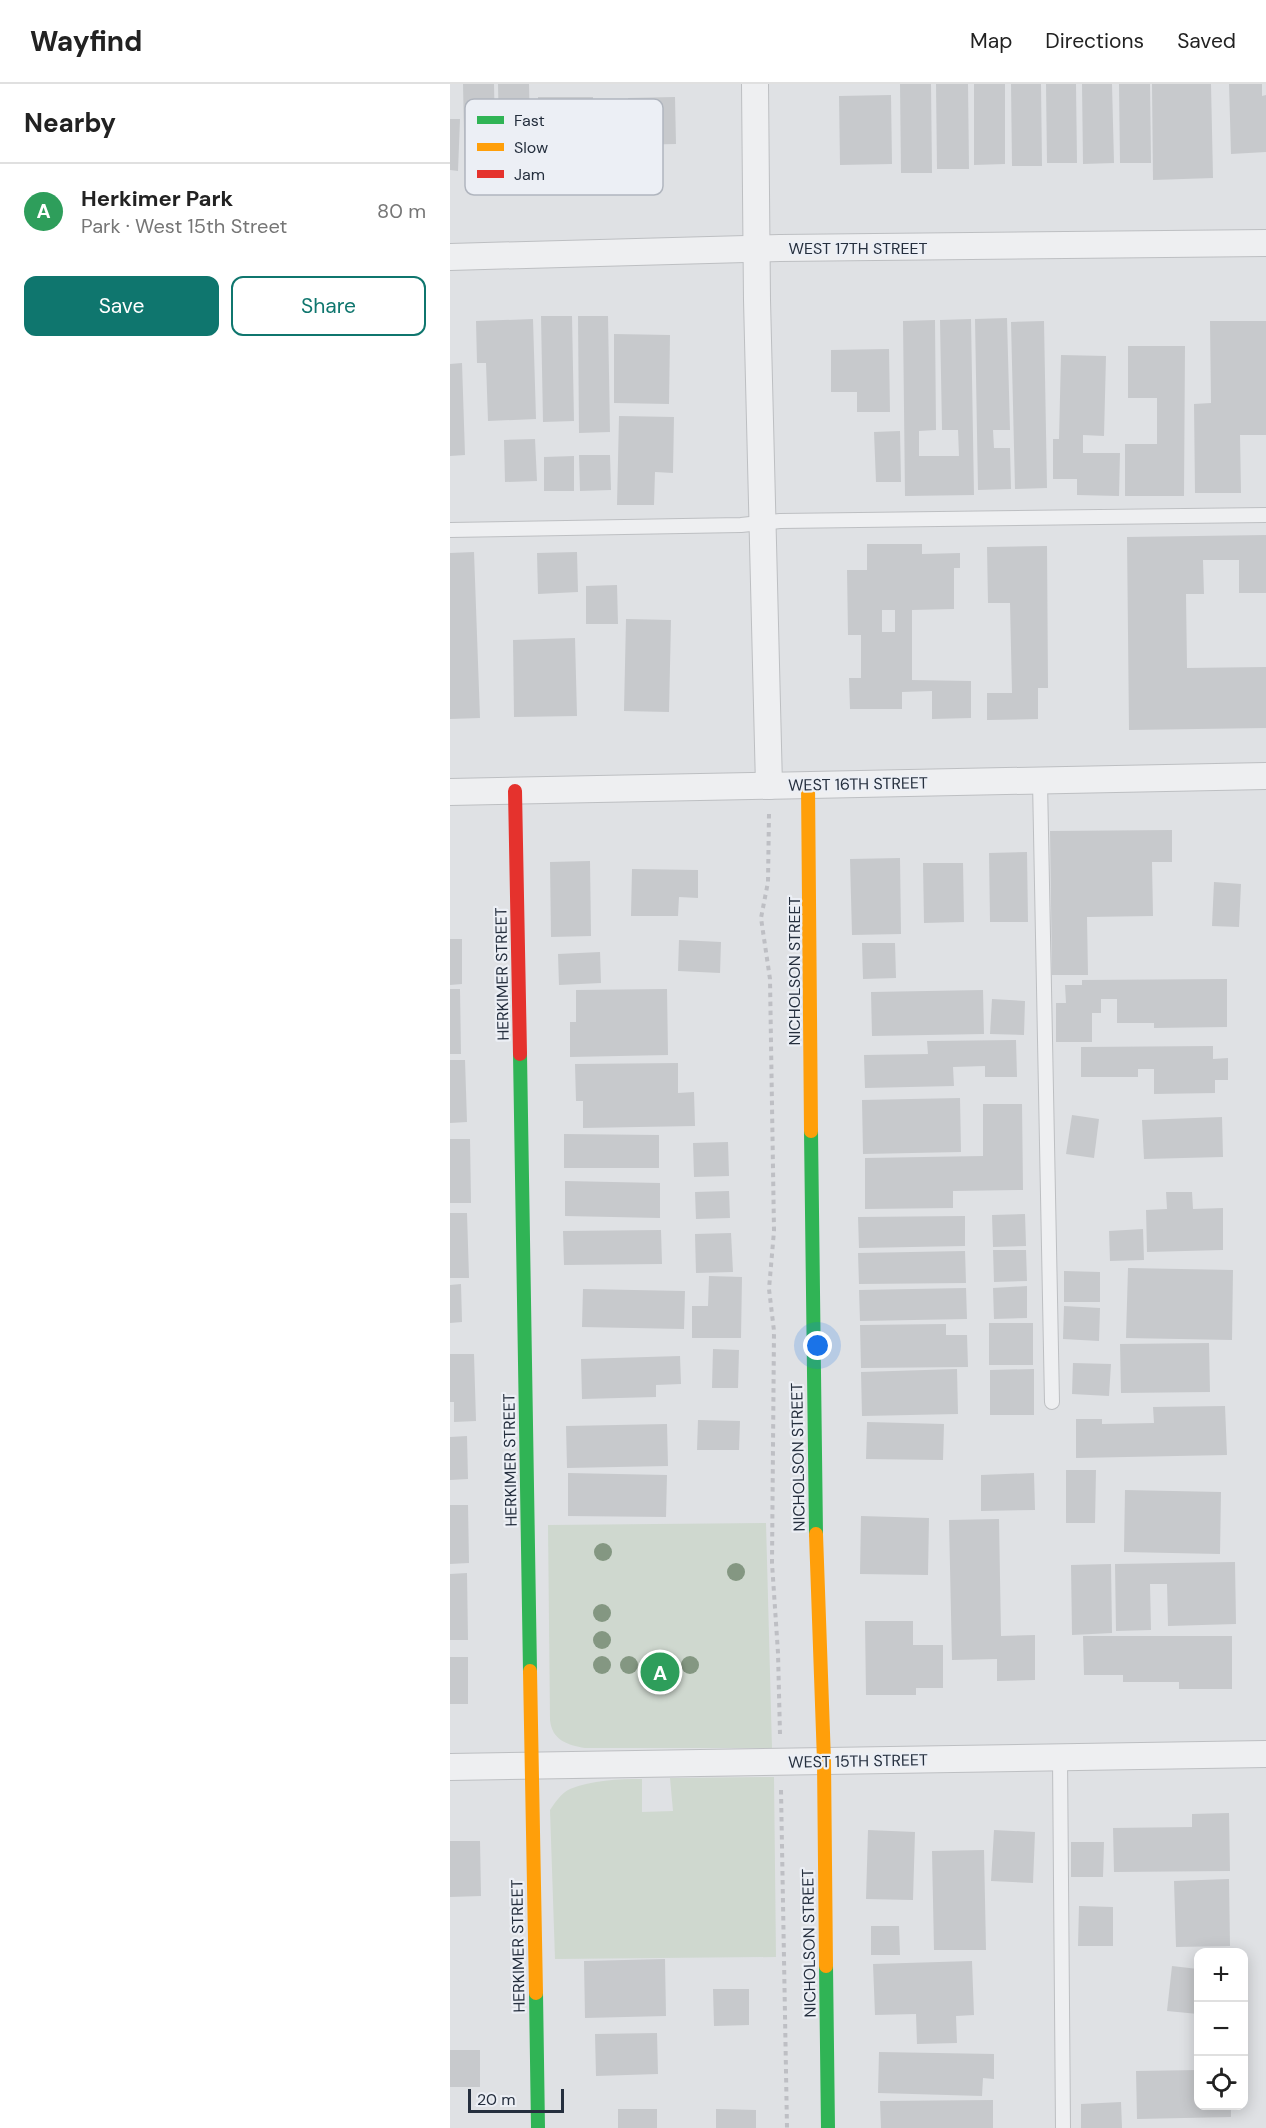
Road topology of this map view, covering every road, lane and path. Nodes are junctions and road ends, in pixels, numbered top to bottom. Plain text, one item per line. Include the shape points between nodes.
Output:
1 (755, 84) edge
2 (1266, 243) edge
3 (757, 249) junction
4 (450, 257) edge
5 (1266, 515) edge
6 (763, 523) junction
7 (450, 530) edge
8 (1266, 776) edge
9 (1040, 781) junction
10 (808, 785) junction
11 (769, 786) junction
12 (515, 791) junction
13 (450, 792) edge
14 (1052, 1402) dead end
15 (780, 1736) dead end
16 (1266, 1754) edge
17 (1060, 1757) junction
18 (824, 1761) junction
19 (532, 1766) junction
20 (450, 1767) edge
21 (781, 1789) dead end
22 (538, 2128) edge
23 (787, 2128) edge
24 (828, 2128) edge
25 (1063, 2128) edge

1 - 3 street
2 - 3 street, WEST 17TH STREET
3 - 4 street, WEST 17TH STREET
3 - 6 street
5 - 6 lane
6 - 7 lane
6 - 11 street
8 - 9 street, WEST 16TH STREET
9 - 10 street, WEST 16TH STREET
9 - 14 lane
10 - 11 street, WEST 16TH STREET
10 - 18 street, NICHOLSON STREET via 814,1484
11 - 12 street, WEST 16TH STREET
11 - 15 path via 768,882 761,918 770,979 774,1231 769,1289 774,1331 772,1563
12 - 13 street, WEST 16TH STREET
12 - 19 street, HERKIMER STREET
16 - 17 street, WEST 15TH STREET
17 - 18 street, WEST 15TH STREET
17 - 25 lane
18 - 19 street, WEST 15TH STREET
18 - 24 street, NICHOLSON STREET
19 - 20 street, WEST 15TH STREET
19 - 22 street, HERKIMER STREET
21 - 23 path

